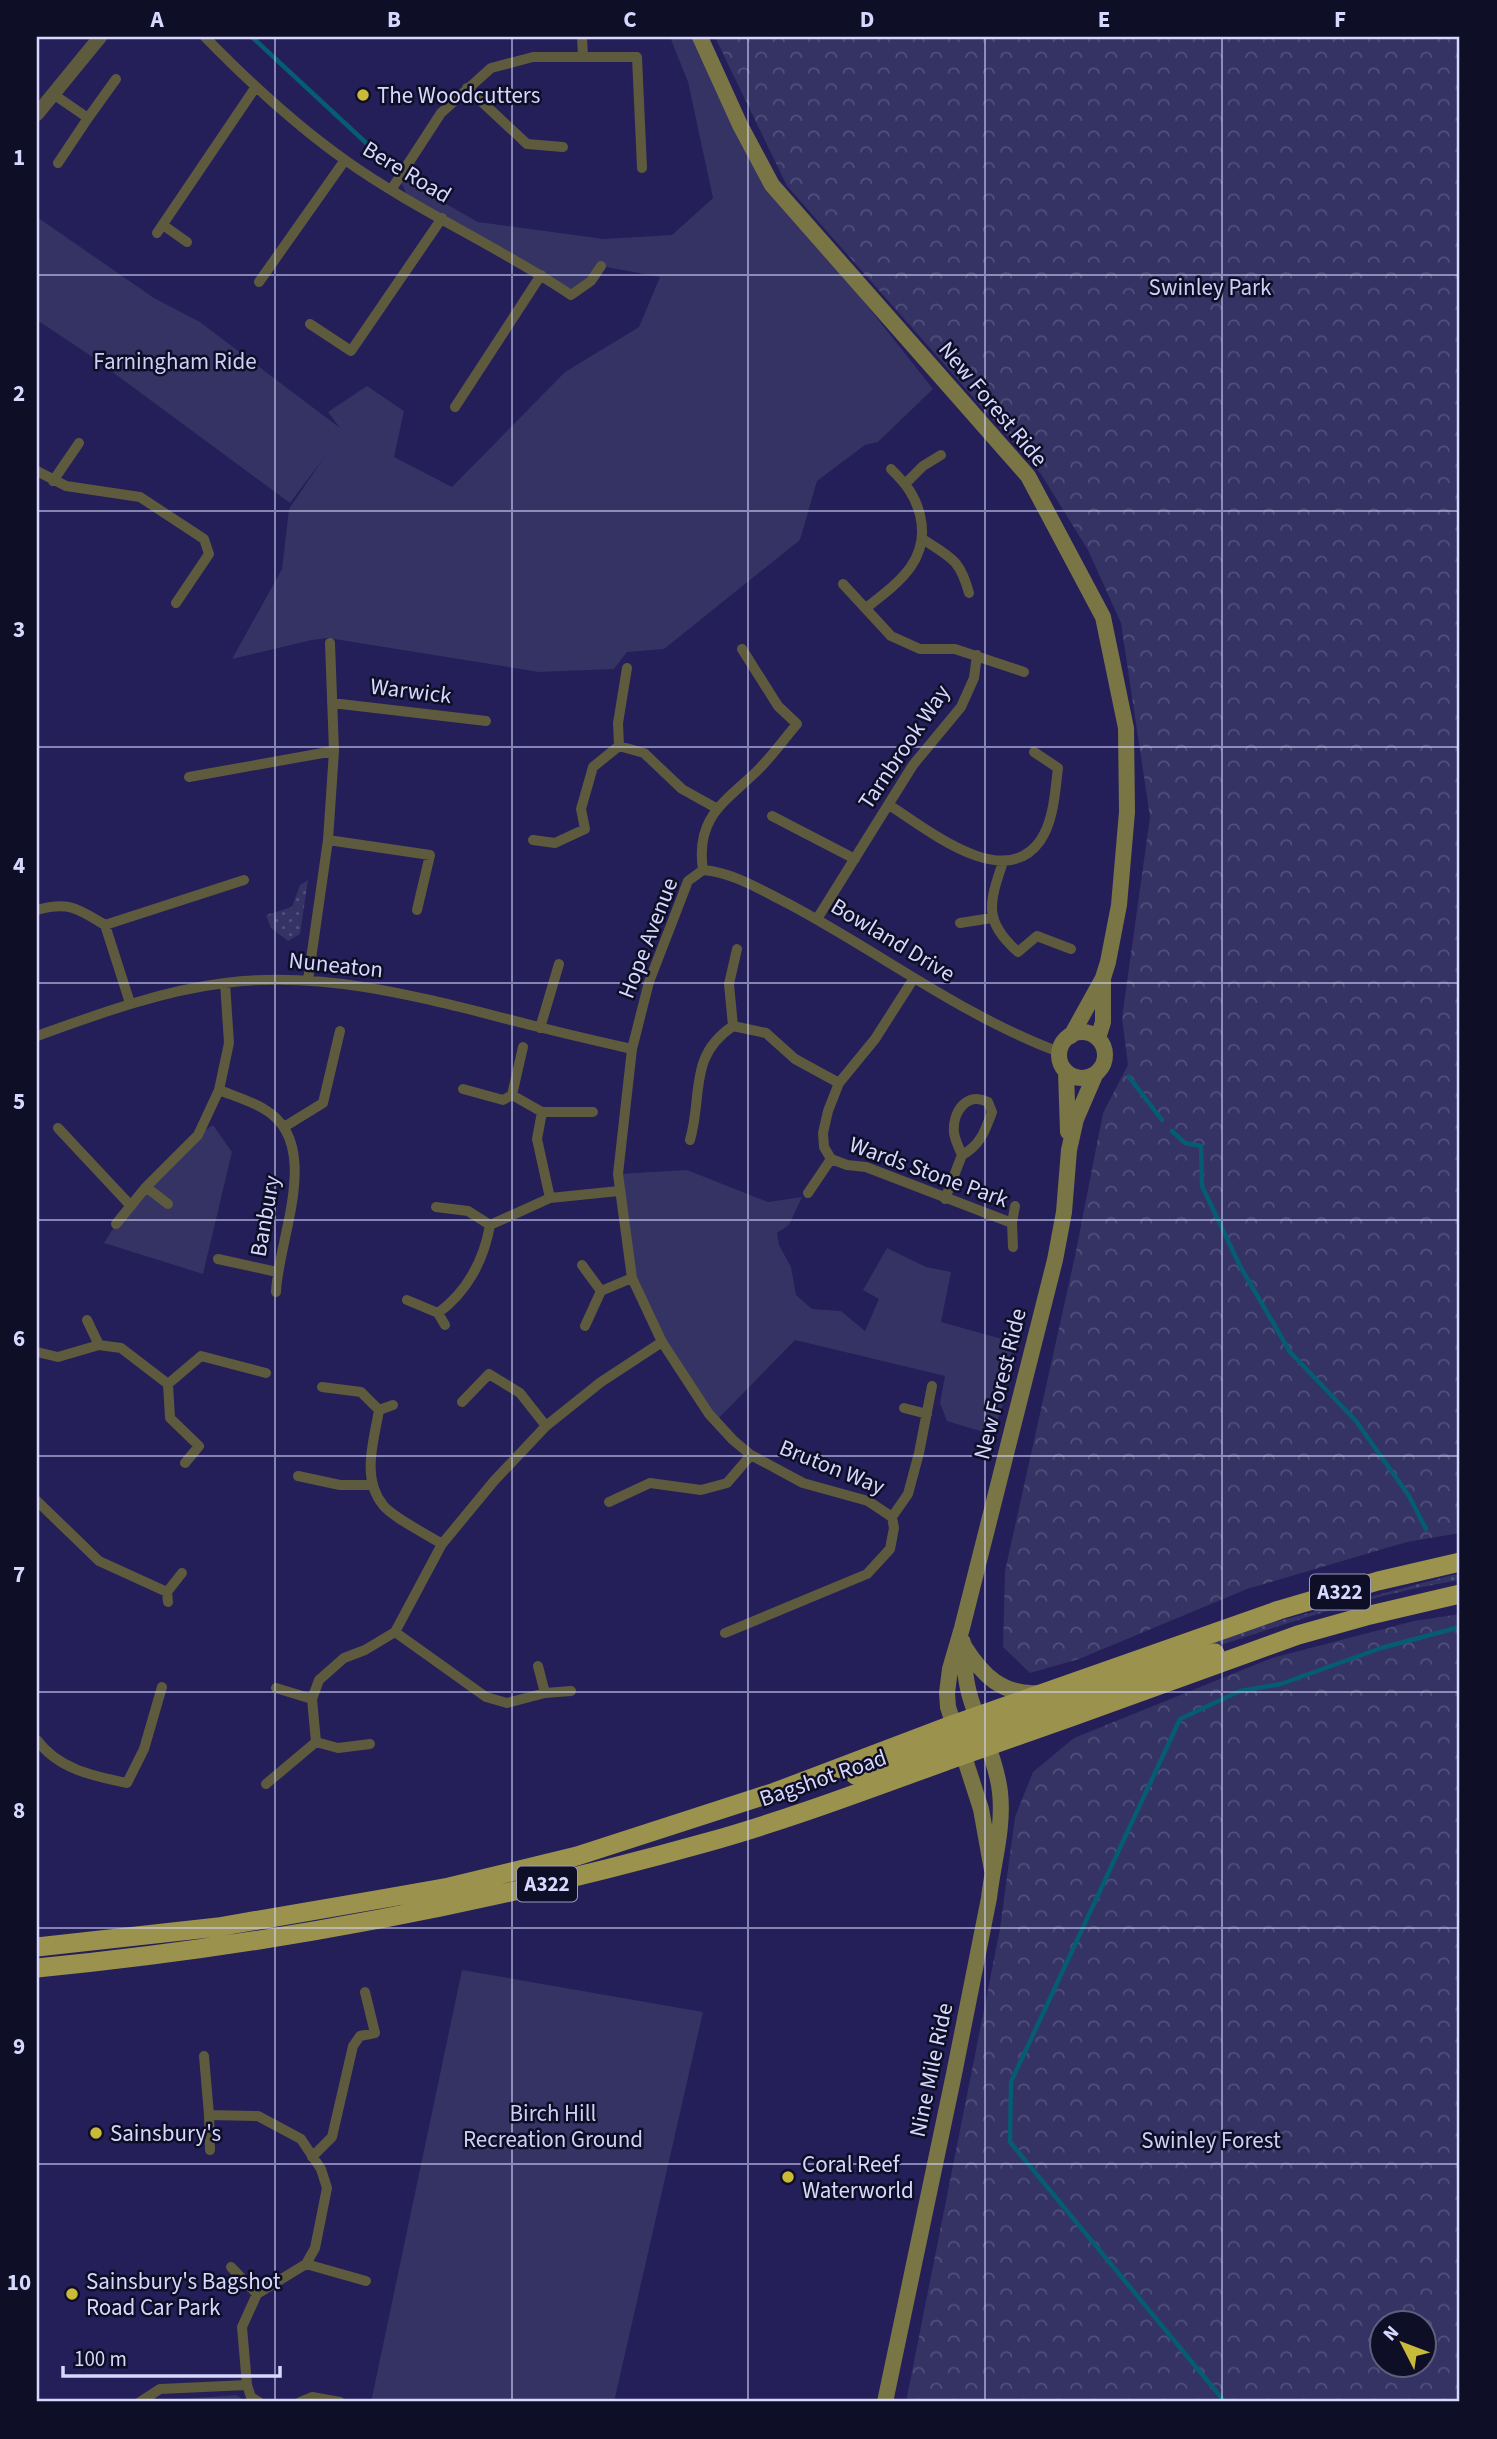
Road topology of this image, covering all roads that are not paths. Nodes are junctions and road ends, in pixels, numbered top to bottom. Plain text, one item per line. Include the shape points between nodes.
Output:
1 (100, 37) edge
2 (205, 37) edge
3 (582, 37) edge
4 (700, 37) edge
5 (583, 56) junction
6 (116, 79) dead end
7 (255, 88) junction
8 (467, 88) junction
9 (53, 94) junction
10 (37, 114) edge
11 (88, 118) junction
12 (563, 147) dead end
13 (345, 160) junction
14 (58, 163) dead end
15 (642, 167) dead end
16 (391, 190) junction
17 (442, 218) junction
18 (187, 242) dead end
19 (601, 266) dead end
20 (541, 275) junction
21 (259, 282) dead end
22 (310, 324) dead end
23 (455, 407) dead end
24 (79, 443) dead end
25 (941, 455) dead end
26 (891, 469) dead end
27 (37, 471) edge
28 (53, 481) junction
29 (906, 483) junction
30 (924, 540) junction
31 (844, 584) dead end
32 (969, 593) dead end
33 (176, 603) dead end
34 (866, 608) junction
35 (330, 643) dead end
36 (742, 649) dead end
37 (977, 655) junction
38 (627, 668) dead end
39 (1024, 672) dead end
40 (331, 703) junction
41 (486, 721) dead end
42 (619, 746) junction
43 (334, 751) junction
44 (1034, 752) dead end
45 (189, 777) dead end
46 (889, 805) junction
47 (716, 808) junction
48 (772, 816) dead end
49 (328, 840) junction
50 (533, 840) dead end
51 (855, 859) junction
52 (1003, 862) junction
53 (703, 870) junction
54 (244, 880) dead end
55 (37, 910) edge
56 (417, 911) dead end
57 (992, 918) junction
58 (817, 919) junction
59 (960, 923) dead end
60 (105, 925) junction
61 (737, 949) dead end
62 (1071, 949) dead end
63 (559, 964) dead end
64 (914, 978) junction
65 (1103, 978) junction
66 (308, 980) junction
67 (225, 982) junction
68 (130, 1003) junction
69 (733, 1026) junction
70 (540, 1028) junction
71 (340, 1031) dead end
72 (37, 1036) edge
73 (1071, 1036) junction
74 (1098, 1038) junction
75 (523, 1047) dead end
76 (632, 1049) junction
77 (1059, 1052) junction
78 (1066, 1072) junction
79 (1095, 1074) junction
80 (839, 1083) junction
81 (463, 1089) dead end
82 (219, 1090) junction
83 (512, 1095) junction
84 (542, 1112) junction
85 (593, 1112) dead end
86 (58, 1128) dead end
87 (284, 1128) junction
88 (690, 1139) dead end
89 (1069, 1150) junction
90 (962, 1155) junction
91 (831, 1159) junction
92 (146, 1187) junction
93 (619, 1191) junction
94 (808, 1193) dead end
95 (550, 1198) junction
96 (945, 1199) junction
97 (168, 1205) dead end
98 (131, 1206) junction
99 (1015, 1206) dead end
100 (436, 1207) dead end
101 (1012, 1223) junction
102 (116, 1224) dead end
103 (490, 1225) junction
104 (1013, 1247) dead end
105 (218, 1259) dead end
106 (582, 1265) dead end
107 (277, 1272) junction
108 (632, 1278) junction
109 (601, 1291) junction
110 (276, 1292) dead end
111 (407, 1300) dead end
112 (438, 1313) junction
113 (87, 1320) dead end
114 (445, 1325) dead end
115 (585, 1326) dead end
116 (662, 1342) junction
117 (99, 1345) junction
118 (37, 1352) edge
119 (266, 1373) dead end
120 (168, 1384) junction
121 (932, 1386) dead end
122 (322, 1387) dead end
123 (462, 1402) dead end
124 (394, 1405) dead end
125 (904, 1409) dead end
126 (379, 1410) junction
127 (927, 1415) junction
128 (546, 1426) junction
129 (751, 1455) junction
130 (185, 1463) dead end
131 (298, 1476) dead end
132 (372, 1485) junction
133 (37, 1501) edge
134 (609, 1502) dead end
135 (892, 1517) junction
136 (442, 1544) junction
137 (1460, 1562) edge
138 (182, 1573) dead end
139 (1460, 1594) edge
140 (395, 1632) junction
141 (725, 1633) dead end
142 (963, 1636) junction
143 (537, 1666) dead end
144 (162, 1688) dead end
145 (276, 1688) dead end
146 (571, 1691) dead end
147 (1044, 1692) junction
148 (545, 1693) junction
149 (312, 1699) junction
150 (984, 1734) junction
151 (956, 1737) junction
152 (37, 1740) edge
153 (316, 1742) junction
154 (370, 1744) dead end
155 (265, 1784) dead end
156 (992, 1870) junction
157 (37, 1947) edge
158 (37, 1968) edge
159 (365, 1992) dead end
160 (204, 2056) dead end
161 (209, 2115) junction
162 (210, 2150) dead end
163 (312, 2157) junction
164 (306, 2264) junction
165 (231, 2267) dead end
166 (366, 2281) dead end
167 (257, 2294) junction
168 (247, 2385) junction
169 (140, 2402) edge
170 (258, 2402) edge
171 (300, 2402) edge
172 (340, 2402) edge
173 (885, 2402) edge

1 - 9 street
2 - 7 street, Bere Road
3 - 5 street
4 - 65 main road, New Forest Ride via 772,185 1028,476 1103,617 1126,728 1127,812 1119,905
5 - 8 street via 533,57 491,68
5 - 15 street via 637,57
6 - 11 street
7 - 13 street, Bere Road
7 - 18 street via 160,229
8 - 12 street via 527,144
8 - 16 street via 441,113
9 - 10 street
9 - 11 street
11 - 14 street
13 - 16 street, Bere Road
13 - 21 street
16 - 17 street, Bere Road
17 - 20 street, Bere Road
17 - 22 street via 351,351
19 - 20 street, Bere Road via 591,281 571,295
20 - 23 street
24 - 28 street
25 - 29 street
26 - 29 street
27 - 28 street
28 - 33 street via 140,496 204,538 209,554
29 - 30 street via 916,498
30 - 32 street via 963,571
30 - 34 street via 913,564 896,584
31 - 34 street, Tarnbrook Way
34 - 37 street, Tarnbrook Way via 891,636 920,649 955,649
35 - 40 street
36 - 47 street, Hope Avenue via 778,706 797,724 759,769
37 - 39 street, Tarnbrook Way
37 - 46 street, Tarnbrook Way via 974,678 961,707 913,765
38 - 42 street
40 - 41 street, Warwick
40 - 43 street
42 - 47 street via 644,753 682,789
42 - 50 street via 593,767 581,809 585,829 555,843
43 - 45 street
43 - 49 street
44 - 52 street via 1058,768 1052,810 1040,841 1023,856
46 - 51 street, Tarnbrook Way
46 - 52 street via 954,846
47 - 53 street, Hope Avenue via 700,850
48 - 51 street
49 - 56 street via 430,855
49 - 66 street
51 - 58 street, Tarnbrook Way
52 - 57 street via 992,894
53 - 58 street, Bowland Drive via 763,891
53 - 76 street, Hope Avenue via 688,881 649,982
54 - 60 street
55 - 60 street via 73,906
57 - 59 street
57 - 62 street via 1002,937 1018,952 1037,936
58 - 64 street, Bowland Drive
60 - 68 street
61 - 69 street via 729,984
63 - 70 street
64 - 77 street, Bowland Drive
64 - 80 street via 875,1039
65 - 73 main road, New Forest Ride
65 - 74 main road, New Forest Ride via 1103,1022
66 - 67 street, Nuneaton
66 - 70 street, Nuneaton via 409,995
67 - 68 street, Nuneaton
67 - 82 street via 229,1043
68 - 72 street, Nuneaton
69 - 80 street via 766,1033 795,1059
69 - 88 street via 720,1034 704,1059
70 - 76 street, Nuneaton
71 - 87 street via 323,1103
73 - 74 main road via 1086,1033
73 - 77 main road
74 - 79 main road via 1105,1056
75 - 83 street
76 - 93 street, Bruton Way via 622,1117
77 - 78 main road
78 - 79 main road via 1078,1078
78 - 89 main road, New Forest Ride
79 - 89 main road, New Forest Ride
80 - 91 street via 823,1133
81 - 83 street via 503,1100
82 - 87 street via 266,1109
82 - 92 street via 198,1135
83 - 84 street
84 - 85 street
84 - 95 street via 537,1139
86 - 98 street via 73,1136
87 - 107 street, Banbury via 295,1150 295,1187
89 - 142 main road, New Forest Ride via 1055,1260
90 - 90 street via 981,1140 992,1112 988,1102 979,1097 970,1098 960,1109 954,1125
90 - 96 street
91 - 94 street
91 - 96 street, Wards Stone Park via 866,1167
92 - 97 street
92 - 98 street
93 - 95 street
93 - 108 street, Bruton Way
95 - 103 street
96 - 101 street, Wards Stone Park
98 - 102 street
99 - 101 street, Wards Stone Park
100 - 103 street via 468,1211
101 - 104 street, Wards Stone Park
103 - 112 street via 468,1284
105 - 107 street, Banbury
106 - 109 street
107 - 110 street, Banbury
108 - 109 street
108 - 116 street, Bruton Way
109 - 115 street
111 - 112 street
112 - 114 street
113 - 117 street
116 - 128 street
116 - 129 street, Bruton Way via 709,1414
117 - 118 street via 58,1357
117 - 120 street via 121,1348
119 - 120 street via 201,1356
120 - 130 street via 170,1418 199,1446
121 - 127 street
122 - 126 street via 361,1392
123 - 128 street via 489,1374 520,1393
124 - 126 street
125 - 127 street
126 - 132 street
127 - 135 street via 908,1494
128 - 136 street
129 - 134 street via 727,1483 701,1490 650,1483
129 - 135 street, Bruton Way via 803,1483 868,1501
131 - 132 street via 340,1485
132 - 136 street via 384,1506
133 - 138 street via 99,1561 168,1597
135 - 141 street, Bruton Way via 890,1549 867,1574
136 - 140 street
137 - 147 highway, Bagshot Road / A322 via 1378,1581 1221,1630
139 - 150 highway, Bagshot Road / A322 via 1298,1635
140 - 148 street via 486,1698 506,1703
140 - 149 street via 344,1658 319,1680
142 - 147 main road via 975,1663 998,1685 1011,1691
142 - 150 main road, New Forest Ride via 965,1678
142 - 151 main road, New Forest Ride via 950,1669 947,1693
143 - 148 street
144 - 152 street via 145,1749 127,1783 84,1774 46,1752
145 - 149 street
146 - 148 street
147 - 150 highway, Bagshot Road / A322
149 - 153 street
150 - 151 highway, Bagshot Road / A322
150 - 151 highway, Bagshot Road / A322
150 - 156 main road, Nine Mile Ride via 1000,1792 1002,1821
151 - 156 main road, Nine Mile Ride via 981,1809
151 - 157 highway, Bagshot Road / A322 via 577,1856 449,1886 218,1927
151 - 158 highway, Bagshot Road / A322 via 869,1790 712,1841 576,1877 339,1929
153 - 154 street via 338,1748
153 - 155 street
156 - 173 main road, Nine Mile Ride
159 - 163 street via 374,2033 360,2036 353,2046 332,2137
160 - 161 street
161 - 162 street
161 - 163 street via 258,2116 301,2139
163 - 164 street via 327,2188 315,2248
164 - 166 street
164 - 167 street
165 - 167 street
167 - 168 street via 242,2327
168 - 169 street via 160,2389
168 - 170 street
171 - 172 street via 312,2397

